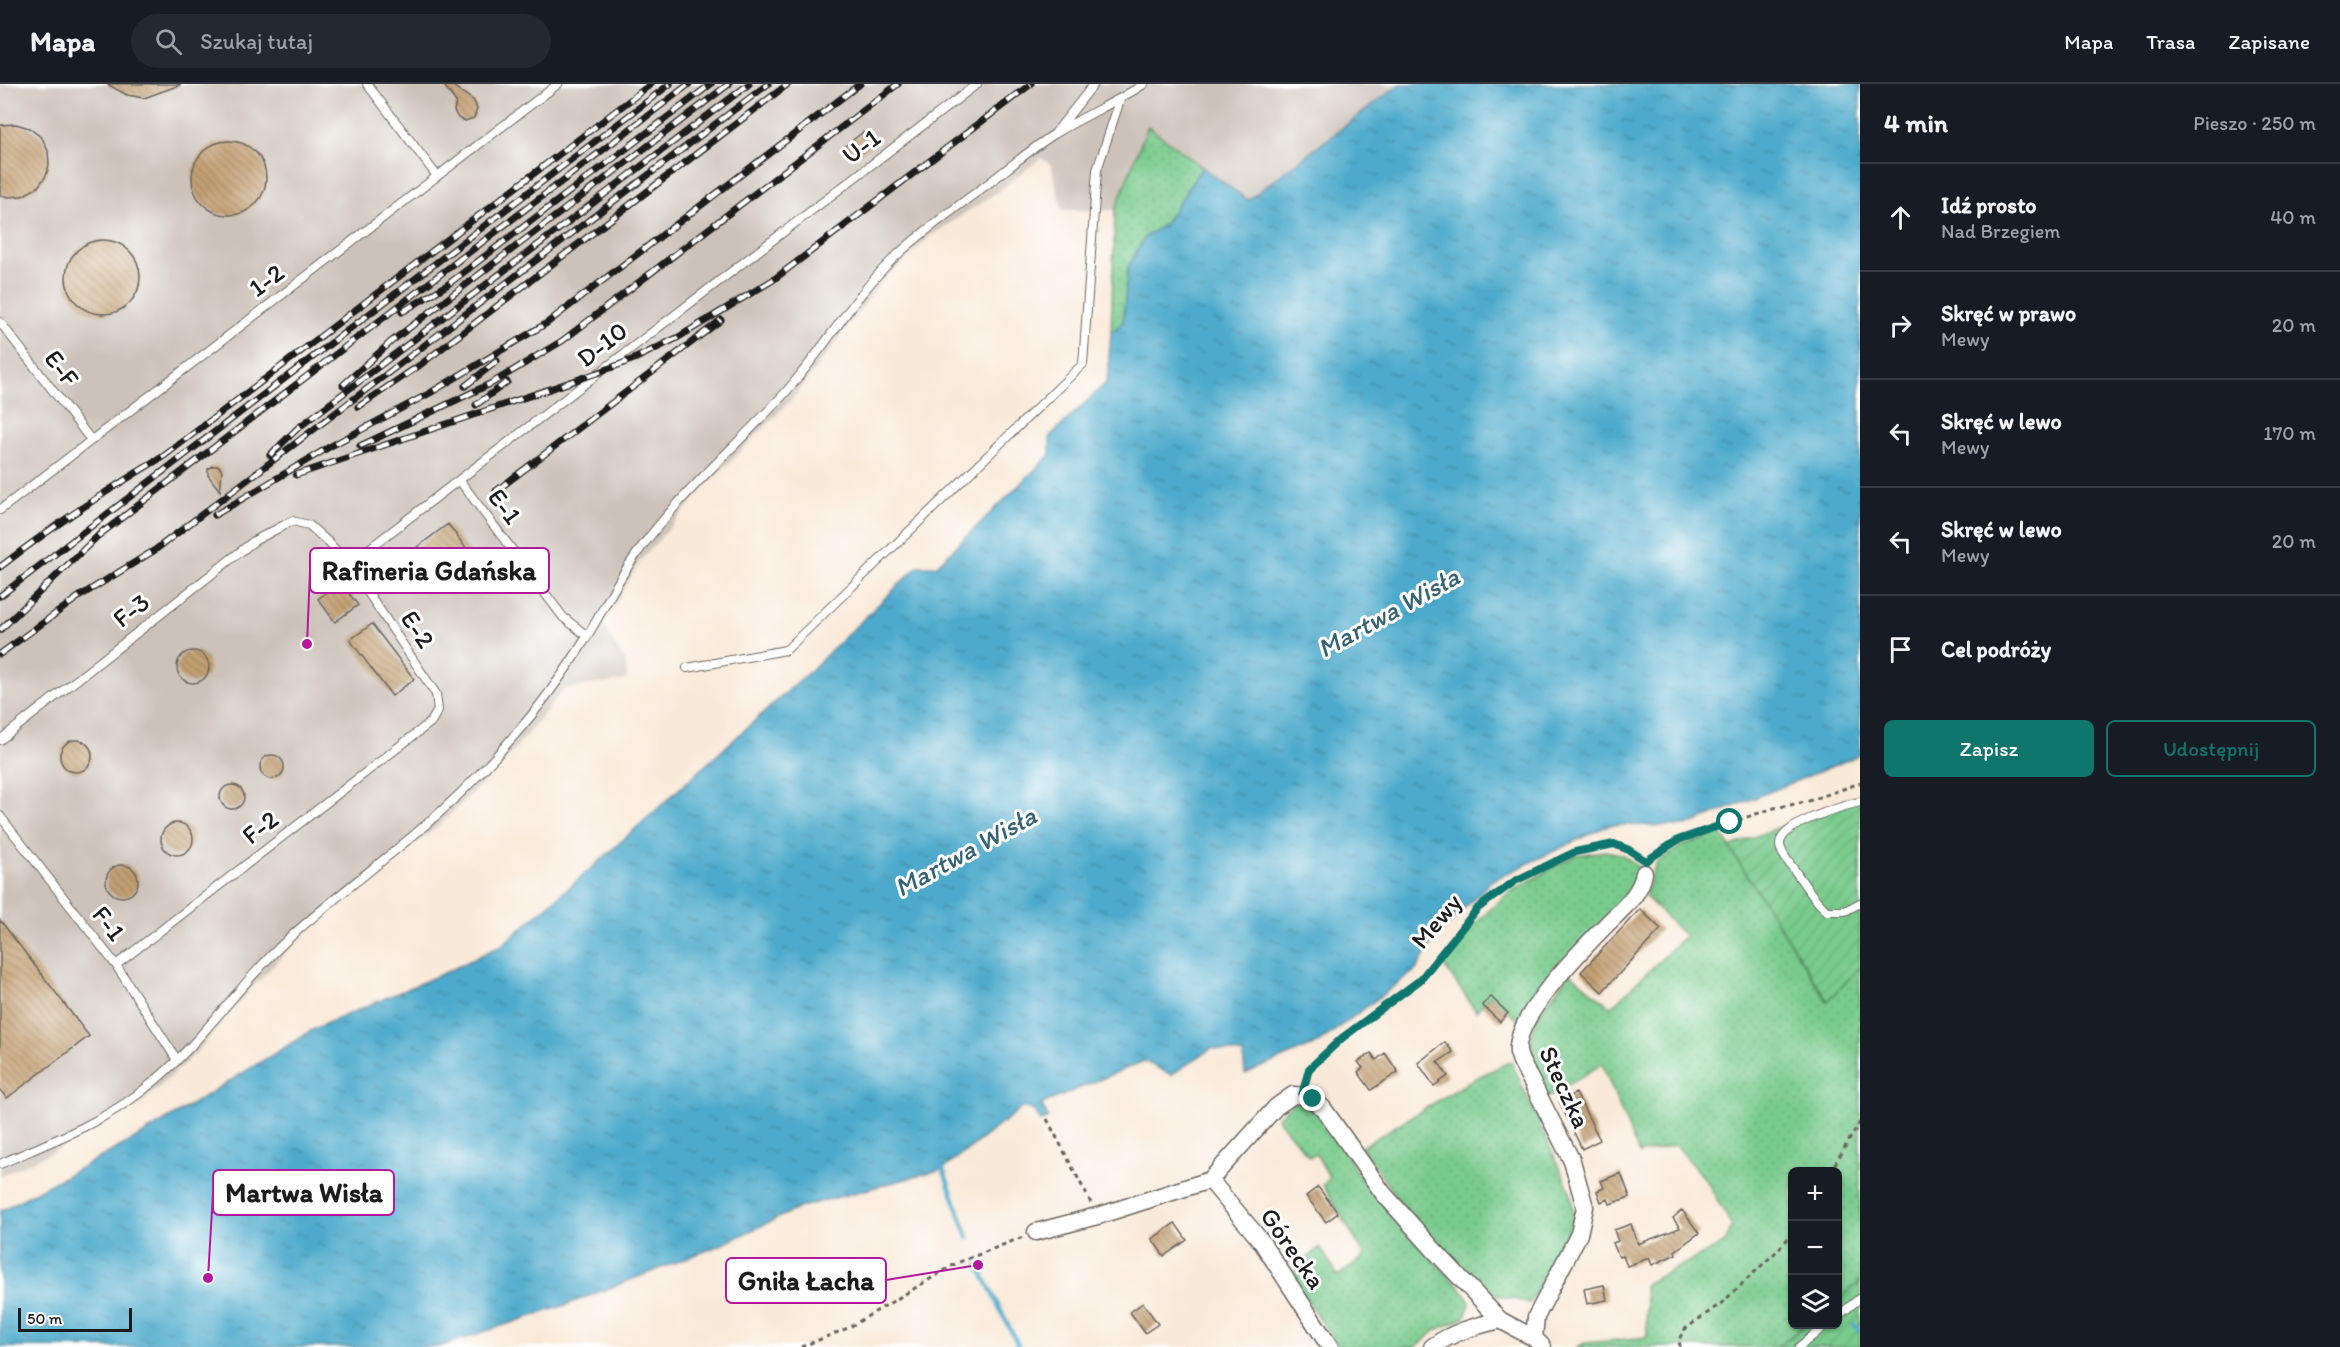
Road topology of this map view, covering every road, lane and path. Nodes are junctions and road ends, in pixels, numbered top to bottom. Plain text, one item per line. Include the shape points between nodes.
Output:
1 (367, 84) edge
2 (558, 84) edge
3 (977, 84) edge
4 (1094, 84) edge
5 (1144, 84) edge
6 (1120, 100) junction
7 (1054, 134) junction
8 (437, 176) junction
9 (770, 242) joint
10 (0, 322) edge
11 (91, 440) junction
12 (459, 481) junction
13 (0, 510) edge
14 (292, 521) joint
15 (349, 564) junction
16 (587, 636) junction
17 (687, 668) dead end
18 (431, 722) joint
19 (0, 740) edge
20 (1860, 783) edge
21 (1860, 802) edge
22 (0, 816) edge
23 (1645, 867) junction
24 (1860, 903) edge
25 (116, 965) junction
26 (177, 1060) junction
27 (1302, 1095) junction
28 (1047, 1119) dead end
29 (1860, 1122) edge
30 (0, 1164) edge
31 (1833, 1167) edge
32 (1210, 1180) junction
33 (1097, 1215) junction
34 (1036, 1232) joint
35 (1788, 1238) edge
36 (1860, 1298) edge
37 (1842, 1313) edge
38 (1500, 1320) junction
39 (1821, 1329) edge
40 (1538, 1342) edge
41 (801, 1347) edge
42 (1330, 1347) edge
43 (1432, 1347) edge
44 (1680, 1347) edge
45 (1799, 1347) edge

1 - 8 lane
2 - 8 lane, 1-2
3 - 9 lane, U-1
4 - 7 lane
5 - 6 lane
6 - 7 lane
6 - 17 lane via 1097,170 1083,364 786,650
7 - 16 lane via 894,258 784,394 666,517 632,560
8 - 11 lane, 1-2
9 - 12 lane, D-10
10 - 11 lane, E-F
11 - 13 lane, 1-2
12 - 15 lane, D-10
12 - 16 lane, E-1 via 563,617
14 - 15 lane, E-2 via 309,525
14 - 19 lane, F-3 via 254,541
15 - 18 lane, E-2 via 436,694 438,710
16 - 26 lane via 552,690 472,782 283,943
18 - 25 lane, F-2
20 - 23 path via 1678,840
21 - 24 lane via 1795,826 1780,843 1808,890 1827,910 1845,910
22 - 25 lane, F-1
23 - 27 path, Mewy via 1629,850 1614,844 1575,852 1515,881 1478,908 1420,980 1342,1038 1309,1069
23 - 40 street, Steczka via 1643,882 1632,899 1566,966 1520,1035 1518,1052 1527,1077 1572,1161 1586,1207 1579,1234 1536,1317
25 - 26 lane, F-1
26 - 30 lane via 117,1108
27 - 32 street via 1293,1095 1276,1107
27 - 38 street via 1323,1108 1383,1193
28 - 33 path
29 - 31 path
32 - 33 street
32 - 42 street, Górecka via 1261,1241
33 - 34 street
34 - 41 path via 957,1263 848,1328
35 - 44 path via 1723,1302 1685,1329 1679,1339
36 - 37 lane
38 - 40 street
38 - 43 street via 1444,1338
39 - 45 lane

